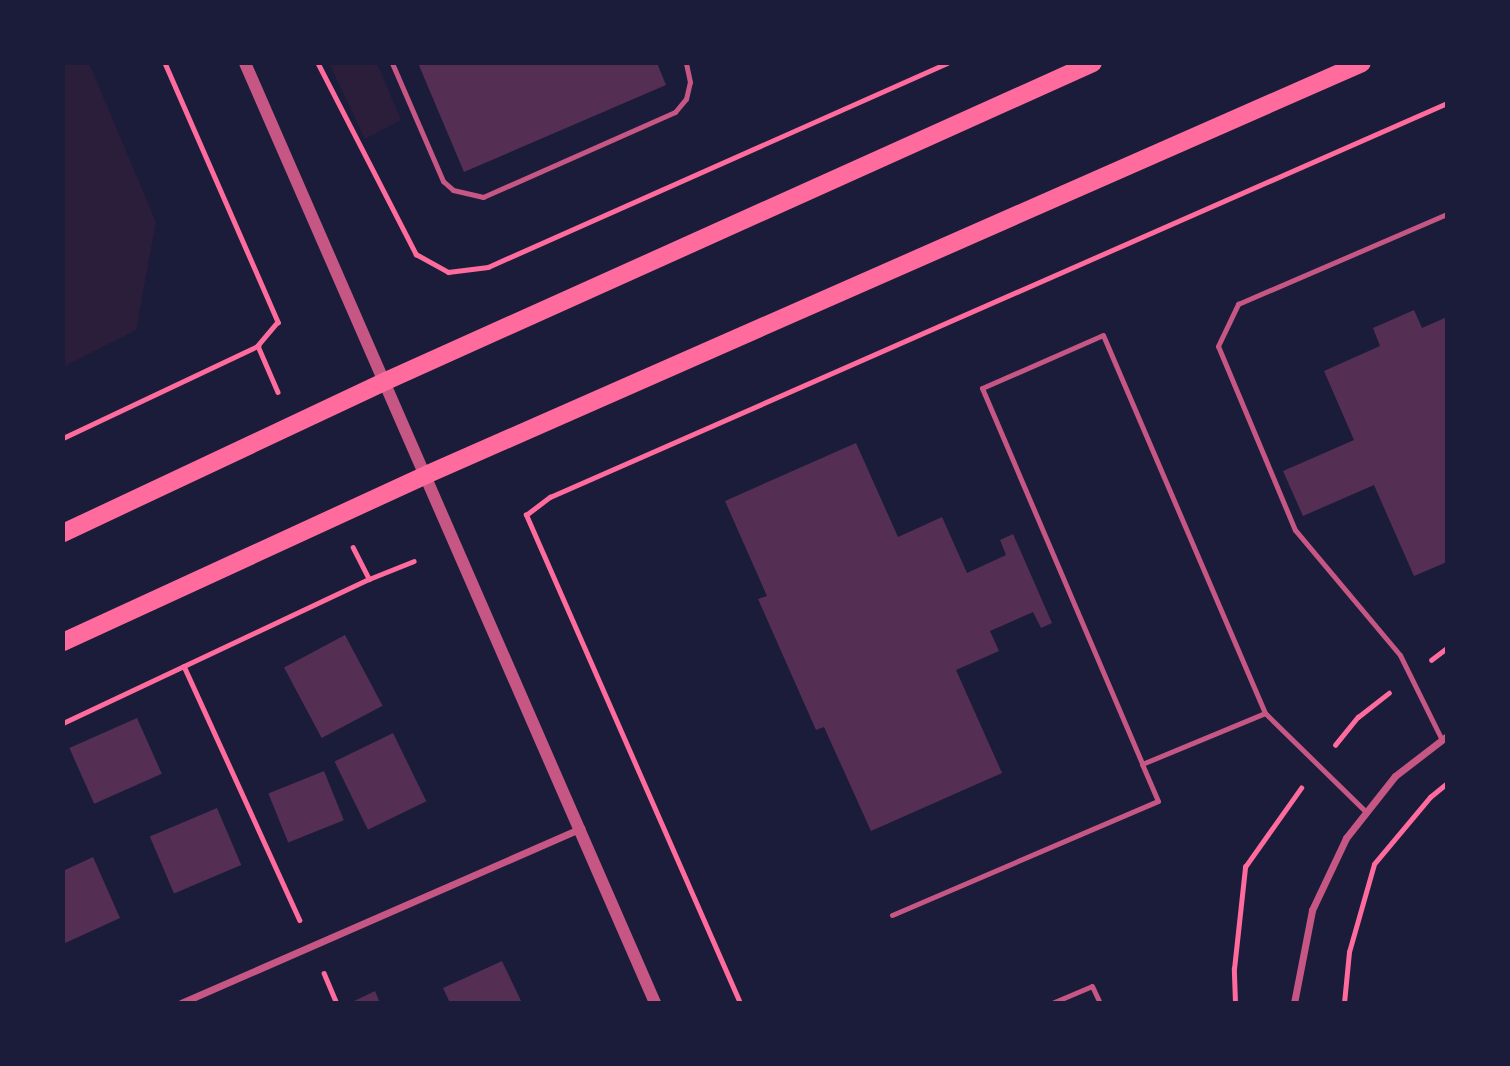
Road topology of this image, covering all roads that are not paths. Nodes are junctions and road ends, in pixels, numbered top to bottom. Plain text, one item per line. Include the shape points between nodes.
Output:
1 (245, 63) edge
2 (393, 63) edge
3 (686, 63) edge
4 (1093, 63) edge
5 (1362, 63) edge
6 (1447, 214) edge
7 (386, 381) junction
8 (428, 474) junction
9 (63, 533) edge
10 (63, 642) edge
11 (1265, 713) junction
12 (1445, 738) edge
13 (1142, 764) junction
14 (1366, 812) junction
15 (582, 828) junction
16 (892, 915) dead end
17 (181, 1003) edge
18 (655, 1003) edge
19 (1052, 1003) edge
20 (1100, 1003) edge
21 (1294, 1003) edge

1 - 7 street
2 - 3 lane via 443,181 453,190 483,197 675,111 686,99 690,82
4 - 7 main road
5 - 8 main road
6 - 12 lane via 1238,304 1218,346 1296,530 1400,655
7 - 8 street
7 - 9 main road
8 - 10 main road
8 - 15 street
11 - 13 lane
11 - 13 lane via 1102,335 982,388
11 - 14 lane
12 - 14 street via 1395,776
13 - 16 lane via 1158,801
14 - 21 street via 1346,838 1312,911
15 - 17 street
15 - 18 street
19 - 20 lane via 1093,986

